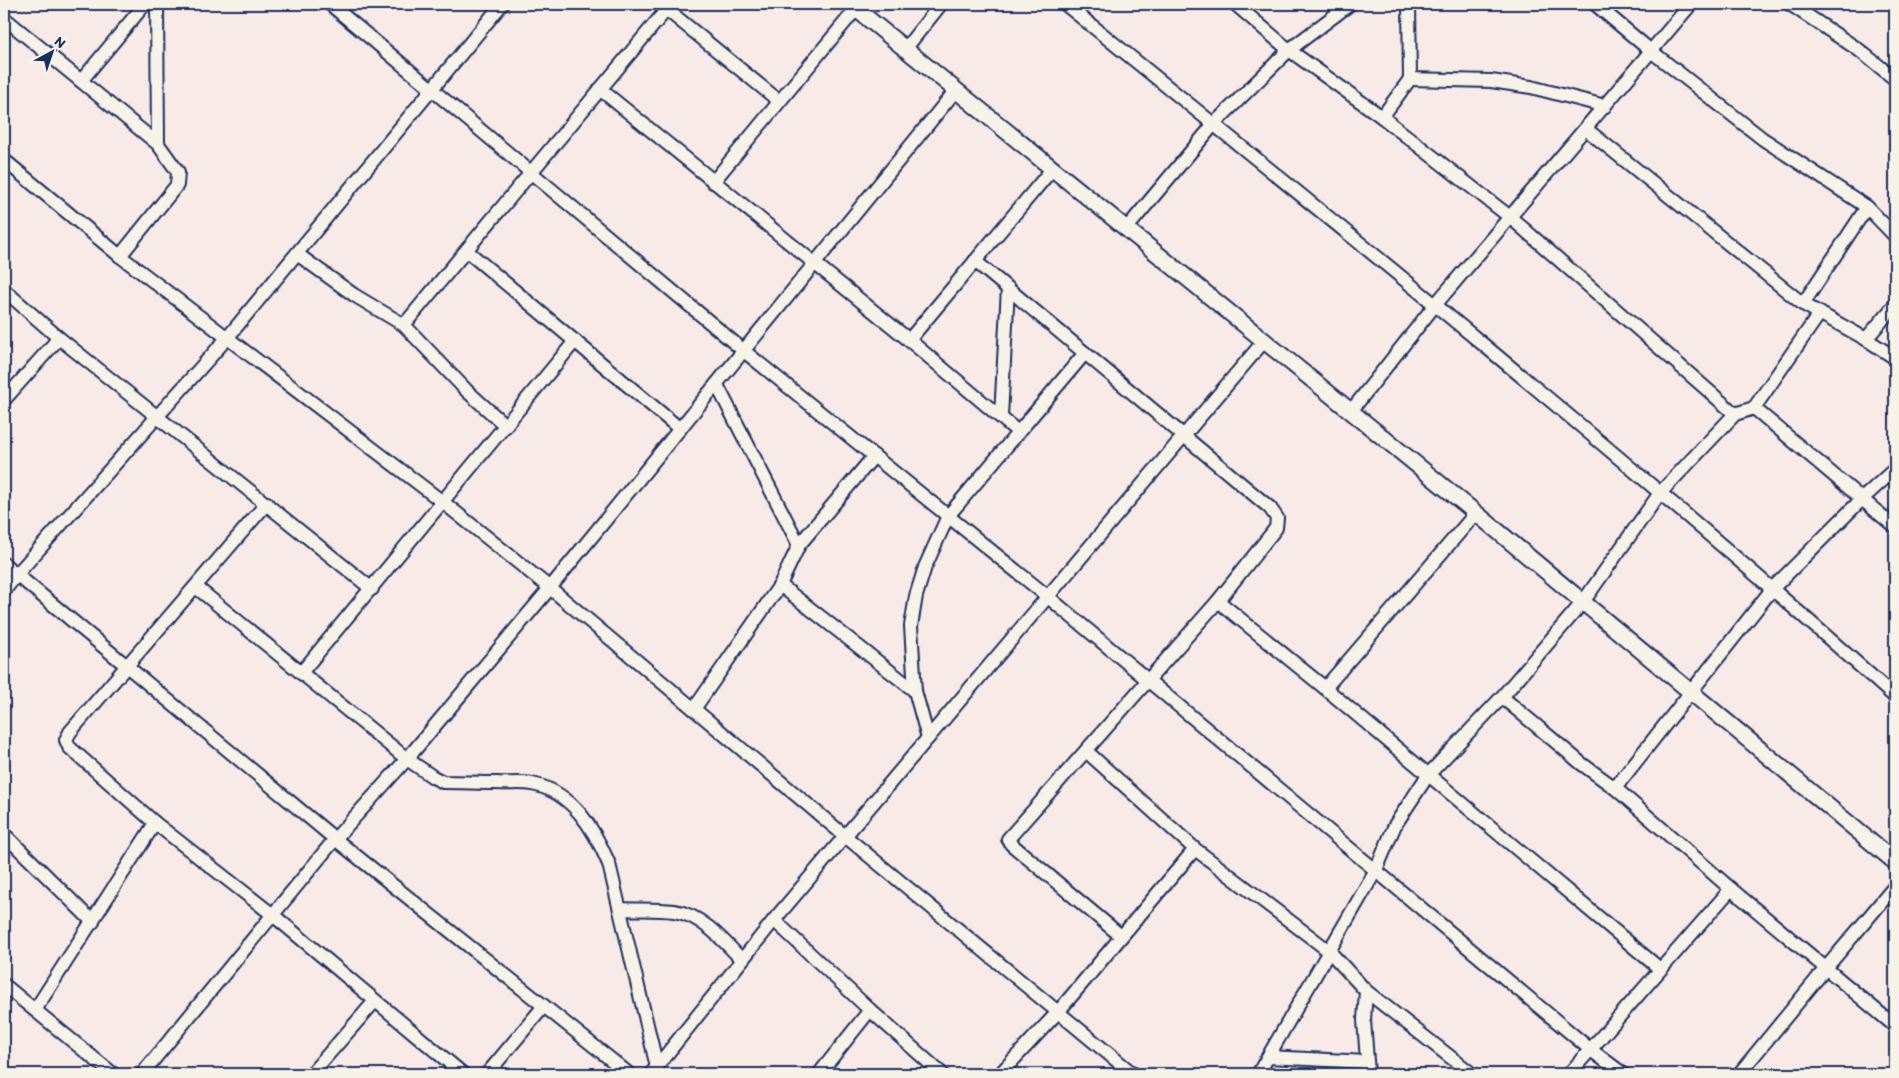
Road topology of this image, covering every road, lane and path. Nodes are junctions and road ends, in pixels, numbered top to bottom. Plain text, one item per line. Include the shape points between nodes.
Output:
1 (145, 4) edge
2 (157, 4) edge
3 (330, 4) edge
4 (502, 4) edge
5 (941, 4) edge
6 (1065, 4) edge
7 (1235, 4) edge
8 (1350, 4) edge
9 (1409, 4) edge
10 (1595, 4) edge
11 (1691, 4) edge
12 (1790, 4) edge
13 (853, 6) edge
14 (664, 7) edge
15 (4, 18) edge
16 (905, 49) junction
17 (1289, 50) junction
18 (1651, 51) junction
19 (1410, 79) junction
20 (1895, 79) edge
21 (81, 81) junction
22 (432, 89) junction
23 (600, 89) junction
24 (956, 90) junction
25 (778, 101) junction
26 (1605, 106) junction
27 (1382, 117) junction
28 (1214, 124) junction
29 (1586, 129) junction
30 (158, 144) junction
31 (6, 167) edge
32 (1053, 168) junction
33 (531, 172) junction
34 (714, 182) junction
35 (1867, 207) junction
36 (1510, 217) junction
37 (1127, 228) junction
38 (1895, 236) edge
39 (467, 250) junction
40 (297, 254) junction
41 (120, 256) junction
42 (975, 261) junction
43 (814, 264) junction
44 (1008, 288) junction
45 (4, 290) edge
46 (1803, 304) junction
47 (1435, 305) junction
48 (1895, 305) edge
49 (1820, 313) junction
50 (404, 325) junction
51 (228, 337) junction
52 (59, 338) junction
53 (1866, 339) junction
54 (909, 340) junction
55 (575, 341) junction
56 (1264, 341) junction
57 (744, 351) junction
58 (1085, 353) junction
59 (1895, 358) edge
60 (717, 385) junction
61 (4, 400) edge
62 (1754, 408) junction
63 (1351, 411) junction
64 (1735, 414) junction
65 (1001, 416) junction
66 (157, 417) junction
67 (506, 426) junction
68 (680, 429) junction
69 (1018, 432) junction
70 (1186, 436) junction
71 (874, 456) junction
72 (1895, 470) edge
73 (1660, 494) junction
74 (1862, 499) junction
75 (267, 503) junction
76 (444, 503) junction
77 (1476, 513) junction
78 (948, 516) junction
79 (1895, 527) edge
80 (799, 545) junction
81 (4, 564) edge
82 (16, 574) junction
83 (780, 585) junction
84 (196, 587) junction
85 (550, 588) junction
86 (1773, 588) junction
87 (372, 589) junction
88 (4, 591) edge
89 (1047, 596) junction
90 (1218, 600) junction
91 (1583, 602) junction
92 (127, 666) junction
93 (301, 673) junction
94 (1148, 680) junction
95 (1326, 688) junction
96 (915, 692) junction
97 (1691, 692) junction
98 (1895, 697) edge
99 (1502, 698) junction
100 (694, 708) junction
101 (928, 738) junction
102 (1086, 751) junction
103 (407, 759) junction
104 (1428, 775) junction
105 (1615, 788) junction
106 (155, 823) junction
107 (4, 834) edge
108 (845, 836) junction
109 (335, 840) junction
110 (1195, 849) junction
111 (1895, 862) edge
112 (1376, 870) junction
113 (1895, 886) edge
114 (1731, 889) junction
115 (620, 909) junction
116 (273, 915) junction
117 (774, 920) junction
118 (93, 922) junction
119 (1121, 936) junction
120 (1329, 951) junction
121 (742, 960) junction
122 (1826, 968) junction
123 (1660, 969) junction
124 (4, 985) edge
125 (1366, 991) junction
126 (374, 1001) junction
127 (544, 1006) junction
128 (35, 1010) junction
129 (870, 1010) junction
130 (1058, 1012) junction
131 (1895, 1026) edge
132 (1591, 1050) junction
133 (1268, 1057) junction
134 (1367, 1068) edge
135 (654, 1070) edge
136 (113, 1074) edge
137 (142, 1074) edge
138 (311, 1074) edge
139 (463, 1074) edge
140 (488, 1074) edge
141 (629, 1074) edge
142 (819, 1074) edge
143 (942, 1074) edge
144 (1000, 1074) edge
145 (1133, 1074) edge
146 (1258, 1074) edge
147 (1472, 1074) edge
148 (1569, 1074) edge
149 (1623, 1074) edge
150 (1740, 1074) edge

1 - 21 street
2 - 30 street
3 - 22 street
4 - 22 street
5 - 16 street
6 - 28 street
7 - 17 street
8 - 17 street
9 - 19 street
10 - 18 street
11 - 18 street
12 - 20 street via 1859,50
13 - 16 street
13 - 25 street
14 - 23 street
14 - 25 street
15 - 21 street
16 - 24 street
17 - 27 street
17 - 28 street
18 - 26 street
18 - 35 street via 1764,140
19 - 26 street via 1531,87
19 - 27 street
21 - 30 street
22 - 33 street
22 - 40 street
23 - 33 street
23 - 34 street
24 - 32 street
24 - 43 street
25 - 34 street
26 - 29 street
27 - 36 street
28 - 37 street
28 - 47 street
29 - 36 street
29 - 46 street
30 - 41 street via 178,172 177,185
31 - 41 street
32 - 37 street
32 - 42 street
33 - 39 street
33 - 57 street
34 - 43 street
35 - 38 street
35 - 46 street
36 - 47 street
36 - 64 street
37 - 56 street
39 - 50 street
39 - 55 street
40 - 50 street via 354,295
40 - 51 street
41 - 51 street
42 - 44 street
42 - 54 street
43 - 54 street
43 - 57 street
44 - 58 street
44 - 65 street
45 - 52 street
46 - 49 street
47 - 63 street
47 - 73 street
48 - 53 street
49 - 53 street
49 - 62 street
50 - 67 street via 467,391
51 - 66 street
51 - 76 street
52 - 61 street
52 - 66 street
53 - 59 street
54 - 65 street
55 - 67 street
55 - 68 street
56 - 63 street
56 - 70 street
57 - 60 street
57 - 71 street
58 - 69 street
58 - 70 street
60 - 68 street
60 - 80 street
62 - 64 street
62 - 74 street
63 - 77 street
64 - 73 street
65 - 69 street
66 - 75 street
66 - 82 street
67 - 76 street
68 - 85 street
69 - 78 street
70 - 89 street
70 - 90 street via 1270,508 1277,518 1276,528
71 - 78 street
71 - 80 street
72 - 74 street
73 - 86 street
73 - 91 street
74 - 79 street
74 - 86 street
75 - 84 street
75 - 87 street
76 - 85 street
76 - 87 street
77 - 91 street
77 - 95 street
78 - 89 street
78 - 96 street via 916,596 911,626
80 - 83 street
81 - 82 street
82 - 88 street
82 - 92 street
83 - 96 street
83 - 100 street
84 - 92 street
84 - 93 street
85 - 100 street
85 - 103 street
86 - 97 street
86 - 98 street
87 - 93 street
89 - 94 street
89 - 101 street
90 - 94 street
90 - 95 street
91 - 97 street
91 - 99 street
92 - 106 street via 66,740 69,747
92 - 109 street
93 - 103 street
94 - 102 street
94 - 112 street
95 - 104 street
96 - 101 street
97 - 105 street
97 - 111 street
99 - 104 street
99 - 105 street
100 - 108 street
101 - 108 street
102 - 110 street
102 - 119 street via 1008,839
103 - 109 street
103 - 115 street via 443,782 532,784 566,799 598,837 609,864
104 - 112 street via 1395,825
104 - 123 street
105 - 114 street
106 - 116 street
106 - 118 street
107 - 118 street
108 - 117 street
108 - 130 street
109 - 116 street
109 - 127 street
110 - 119 street
110 - 120 street
112 - 120 street
112 - 132 street
113 - 122 street
114 - 122 street
114 - 123 street
115 - 121 street via 676,911 717,934
115 - 135 street
116 - 126 street
116 - 137 street
117 - 121 street
117 - 129 street
118 - 128 street
119 - 130 street
120 - 125 street
120 - 133 street
121 - 135 street
122 - 131 street
122 - 150 street
123 - 132 street
124 - 128 street
125 - 134 street
125 - 147 street
126 - 138 street
126 - 139 street
127 - 140 street
127 - 141 street
128 - 136 street
129 - 142 street
129 - 143 street
130 - 144 street
130 - 145 street
132 - 148 street
132 - 149 street
133 - 134 street
133 - 146 street

